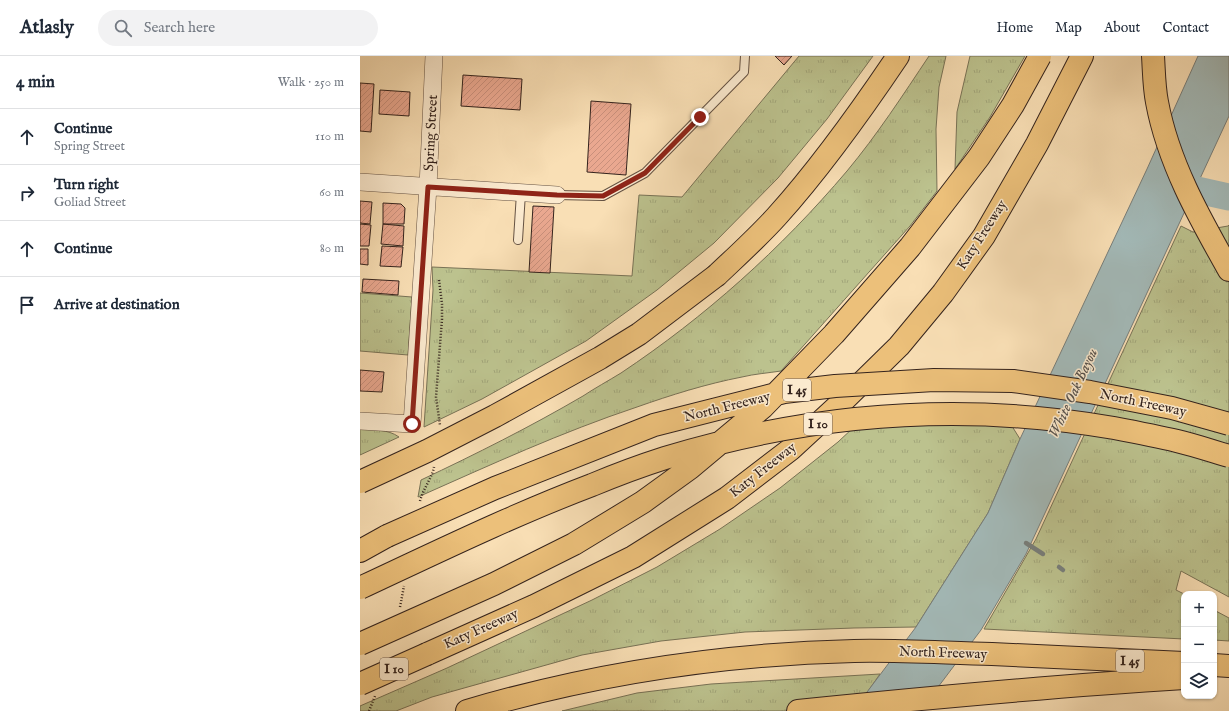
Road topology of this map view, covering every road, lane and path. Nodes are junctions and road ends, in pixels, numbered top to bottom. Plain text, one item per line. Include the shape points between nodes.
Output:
1 (434, 56) edge
2 (745, 56) edge
3 (898, 56) edge
4 (1040, 56) edge
5 (1082, 56) edge
6 (1153, 56) edge
7 (1182, 181) junction
8 (360, 182) edge
9 (428, 187) junction
10 (521, 193) junction
11 (559, 195) joint
12 (518, 240) dead end
13 (1229, 249) edge
14 (1229, 270) edge
15 (360, 420) edge
16 (1229, 424) edge
17 (1229, 456) edge
18 (360, 482) edge
19 (360, 551) edge
20 (360, 588) edge
21 (360, 644) edge
22 (1181, 663) edge
23 (1217, 665) edge
24 (1229, 666) edge
25 (1229, 675) edge
26 (1217, 676) edge
27 (1181, 678) edge
28 (360, 684) edge
29 (467, 711) edge
30 (798, 711) edge

1 - 9 street, Spring Street
2 - 11 lane via 744,72 645,173 603,196
3 - 18 highway, bridge via 833,148 801,187 716,276 639,334 600,358 495,416
4 - 21 highway, bridge via 1013,105 979,157 910,247 834,334 763,407 690,468 643,502 574,544 494,584
5 - 28 highway, Katy Freeway / I 10, bridge via 1037,144 984,236 948,287 899,346 792,449 727,498 633,557 534,606
6 - 7 highway via 1157,102 1164,133
7 - 13 highway
7 - 14 highway
8 - 9 street
9 - 10 street
9 - 15 street, Spring Street via 412,424
10 - 11 street
10 - 12 lane
16 - 19 highway, North Freeway / I 45, bridge via 1172,408 1090,392 1013,381 934,380 784,392 654,425 495,488 387,536
17 - 20 highway, bridge via 1148,434 1034,417 948,414 830,421 765,432 700,448 635,469 483,530
22 - 29 highway, North Freeway / I 45 via 870,651 746,657 642,670 564,686
23 - 24 highway
25 - 26 highway
27 - 30 highway via 927,697

